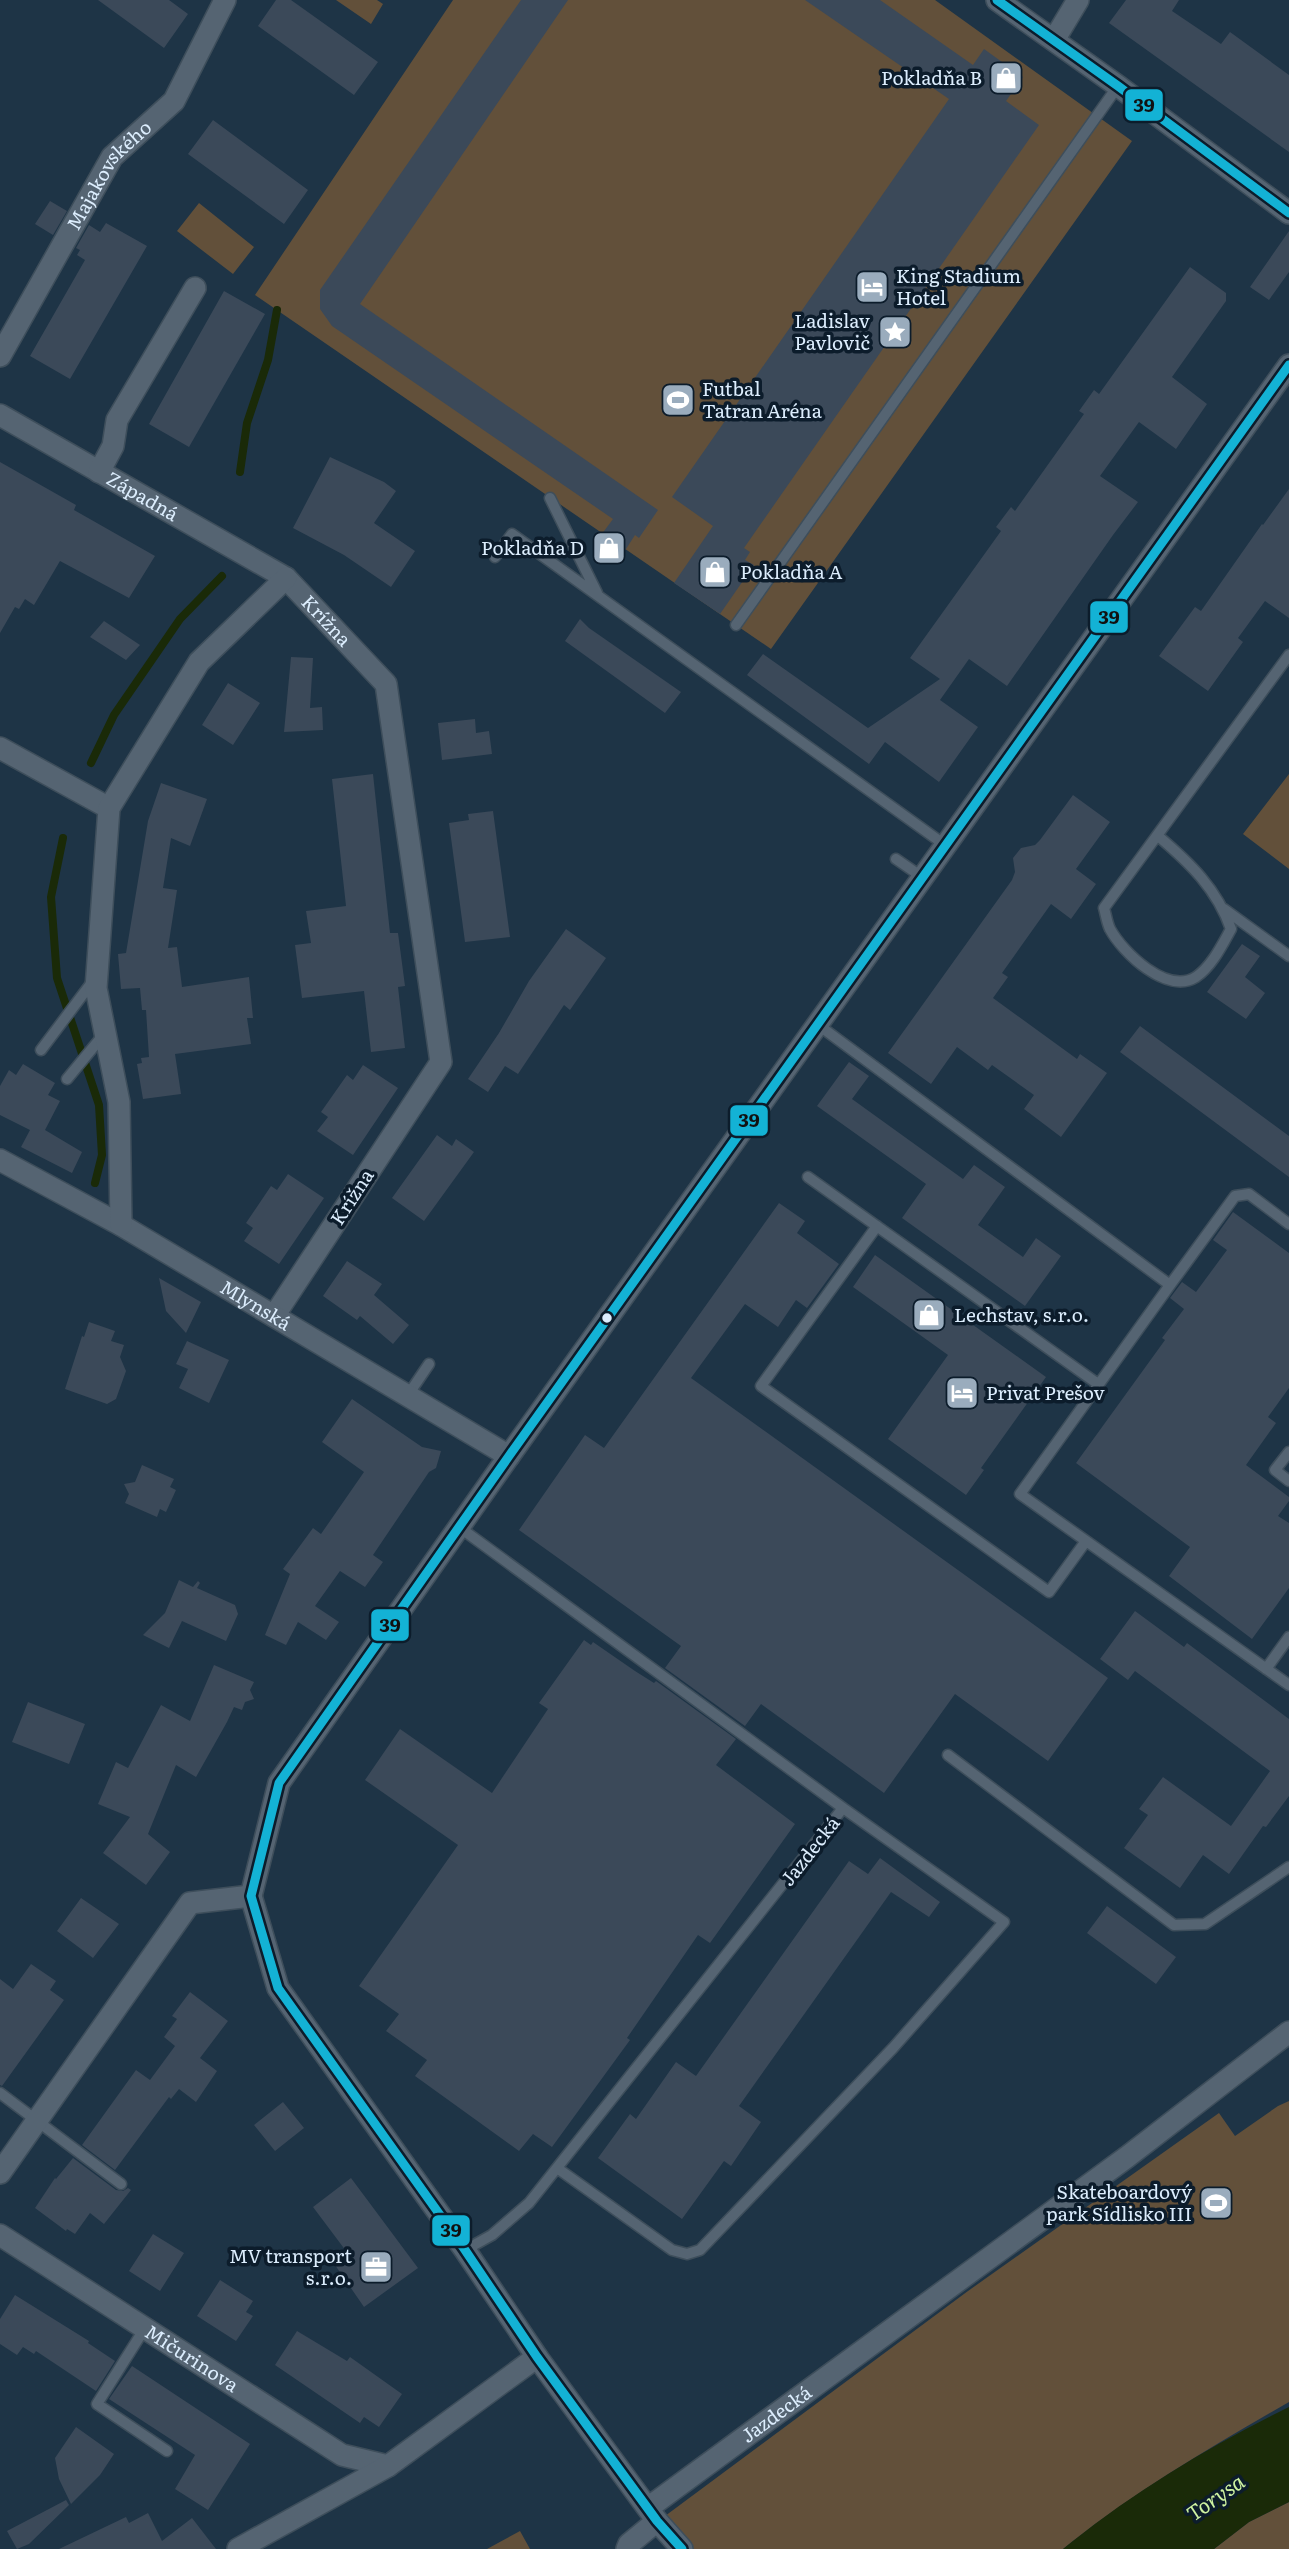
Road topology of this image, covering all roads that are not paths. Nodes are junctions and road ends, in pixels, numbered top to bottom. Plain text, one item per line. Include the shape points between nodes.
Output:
1 (225, 0) edge
2 (997, 0) edge
3 (1078, 0) edge
4 (1054, 40) junction
5 (1118, 86) junction
6 (1289, 214) edge
7 (195, 288) dead end
8 (0, 356) edge
9 (1289, 365) edge
10 (0, 415) edge
11 (99, 471) junction
12 (550, 498) dead end
13 (495, 557) dead end
14 (286, 578) junction
15 (598, 596) junction
16 (736, 625) dead end
17 (1289, 654) edge
18 (0, 748) edge
19 (108, 808) junction
20 (1158, 836) junction
21 (945, 845) junction
22 (896, 859) dead end
23 (922, 877) junction
24 (1224, 909) junction
25 (1289, 956) edge
26 (97, 976) junction
27 (817, 1024) junction
28 (99, 1039) junction
29 (41, 1050) dead end
30 (67, 1079) dead end
31 (3, 1169) edge
32 (808, 1177) dead end
33 (1289, 1224) edge
34 (121, 1225) junction
35 (877, 1226) junction
36 (1170, 1285) junction
37 (274, 1316) junction
38 (429, 1364) dead end
39 (1098, 1384) junction
40 (408, 1395) junction
41 (1289, 1452) edge
42 (509, 1455) junction
43 (1289, 1481) edge
44 (459, 1527) junction
45 (1086, 1541) junction
46 (1289, 1637) edge
47 (1266, 1669) junction
48 (1289, 1685) edge
49 (948, 1755) dead end
50 (844, 1808) junction
51 (1289, 1867) edge
52 (251, 1896) junction
53 (1289, 2032) edge
54 (0, 2093) edge
55 (37, 2121) junction
56 (557, 2168) junction
57 (0, 2173) edge
58 (121, 2184) dead end
59 (0, 2235) edge
60 (465, 2250) junction
61 (145, 2328) junction
62 (537, 2357) junction
63 (167, 2451) dead end
64 (388, 2466) junction
65 (652, 2515) junction
66 (238, 2549) edge
67 (627, 2549) edge
68 (682, 2549) edge

1 - 8 street, Majakovského via 174,101 112,157
2 - 4 street
3 - 4 street
4 - 5 street
5 - 6 street
5 - 16 lane
7 - 11 street via 117,420 113,446
9 - 21 street
10 - 11 street, Západná
11 - 14 street, Západná
12 - 15 lane
13 - 15 lane via 512,534
14 - 19 street, Krížna via 199,662
14 - 37 street, Krížna via 386,684 441,1062
15 - 21 lane
17 - 20 lane
18 - 19 street
19 - 26 street, Krížna
20 - 24 lane via 1200,875
20 - 24 lane via 1104,908 1121,943 1160,977 1181,983 1197,976 1231,929
21 - 23 street
22 - 23 lane
23 - 27 street
24 - 25 lane
26 - 28 street, Krížna
26 - 29 lane
27 - 36 lane
27 - 42 street
28 - 30 lane
28 - 34 street, Krížna via 119,1102
31 - 34 street, Mlynská
32 - 35 lane
33 - 36 lane via 1249,1194 1235,1196
34 - 37 street, Mlynská
35 - 39 lane
35 - 45 lane via 761,1386 1049,1592
36 - 39 lane
37 - 40 street, Mlynská
38 - 40 lane
39 - 45 lane via 1020,1494
40 - 42 street, Mlynská
41 - 43 lane via 1275,1470
42 - 44 street
44 - 50 lane, Jazdecká
44 - 52 street via 279,1783
45 - 47 lane
46 - 47 lane
47 - 48 lane
49 - 51 lane via 1174,1925 1205,1924
50 - 56 lane, Jazdecká
50 - 56 lane via 1004,1923 893,2048 700,2250 687,2254 672,2250
52 - 55 street via 190,1903
52 - 60 street via 278,1988
53 - 65 street, Jazdecká
54 - 55 lane
55 - 57 street
55 - 58 lane
56 - 60 lane, Jazdecká via 529,2203 492,2235
59 - 61 street, Mičurinova
60 - 62 street
61 - 63 lane via 97,2404
61 - 64 street, Mičurinova via 342,2455
62 - 64 street
62 - 65 street
64 - 66 street
65 - 67 street, Jazdecká
65 - 68 street

